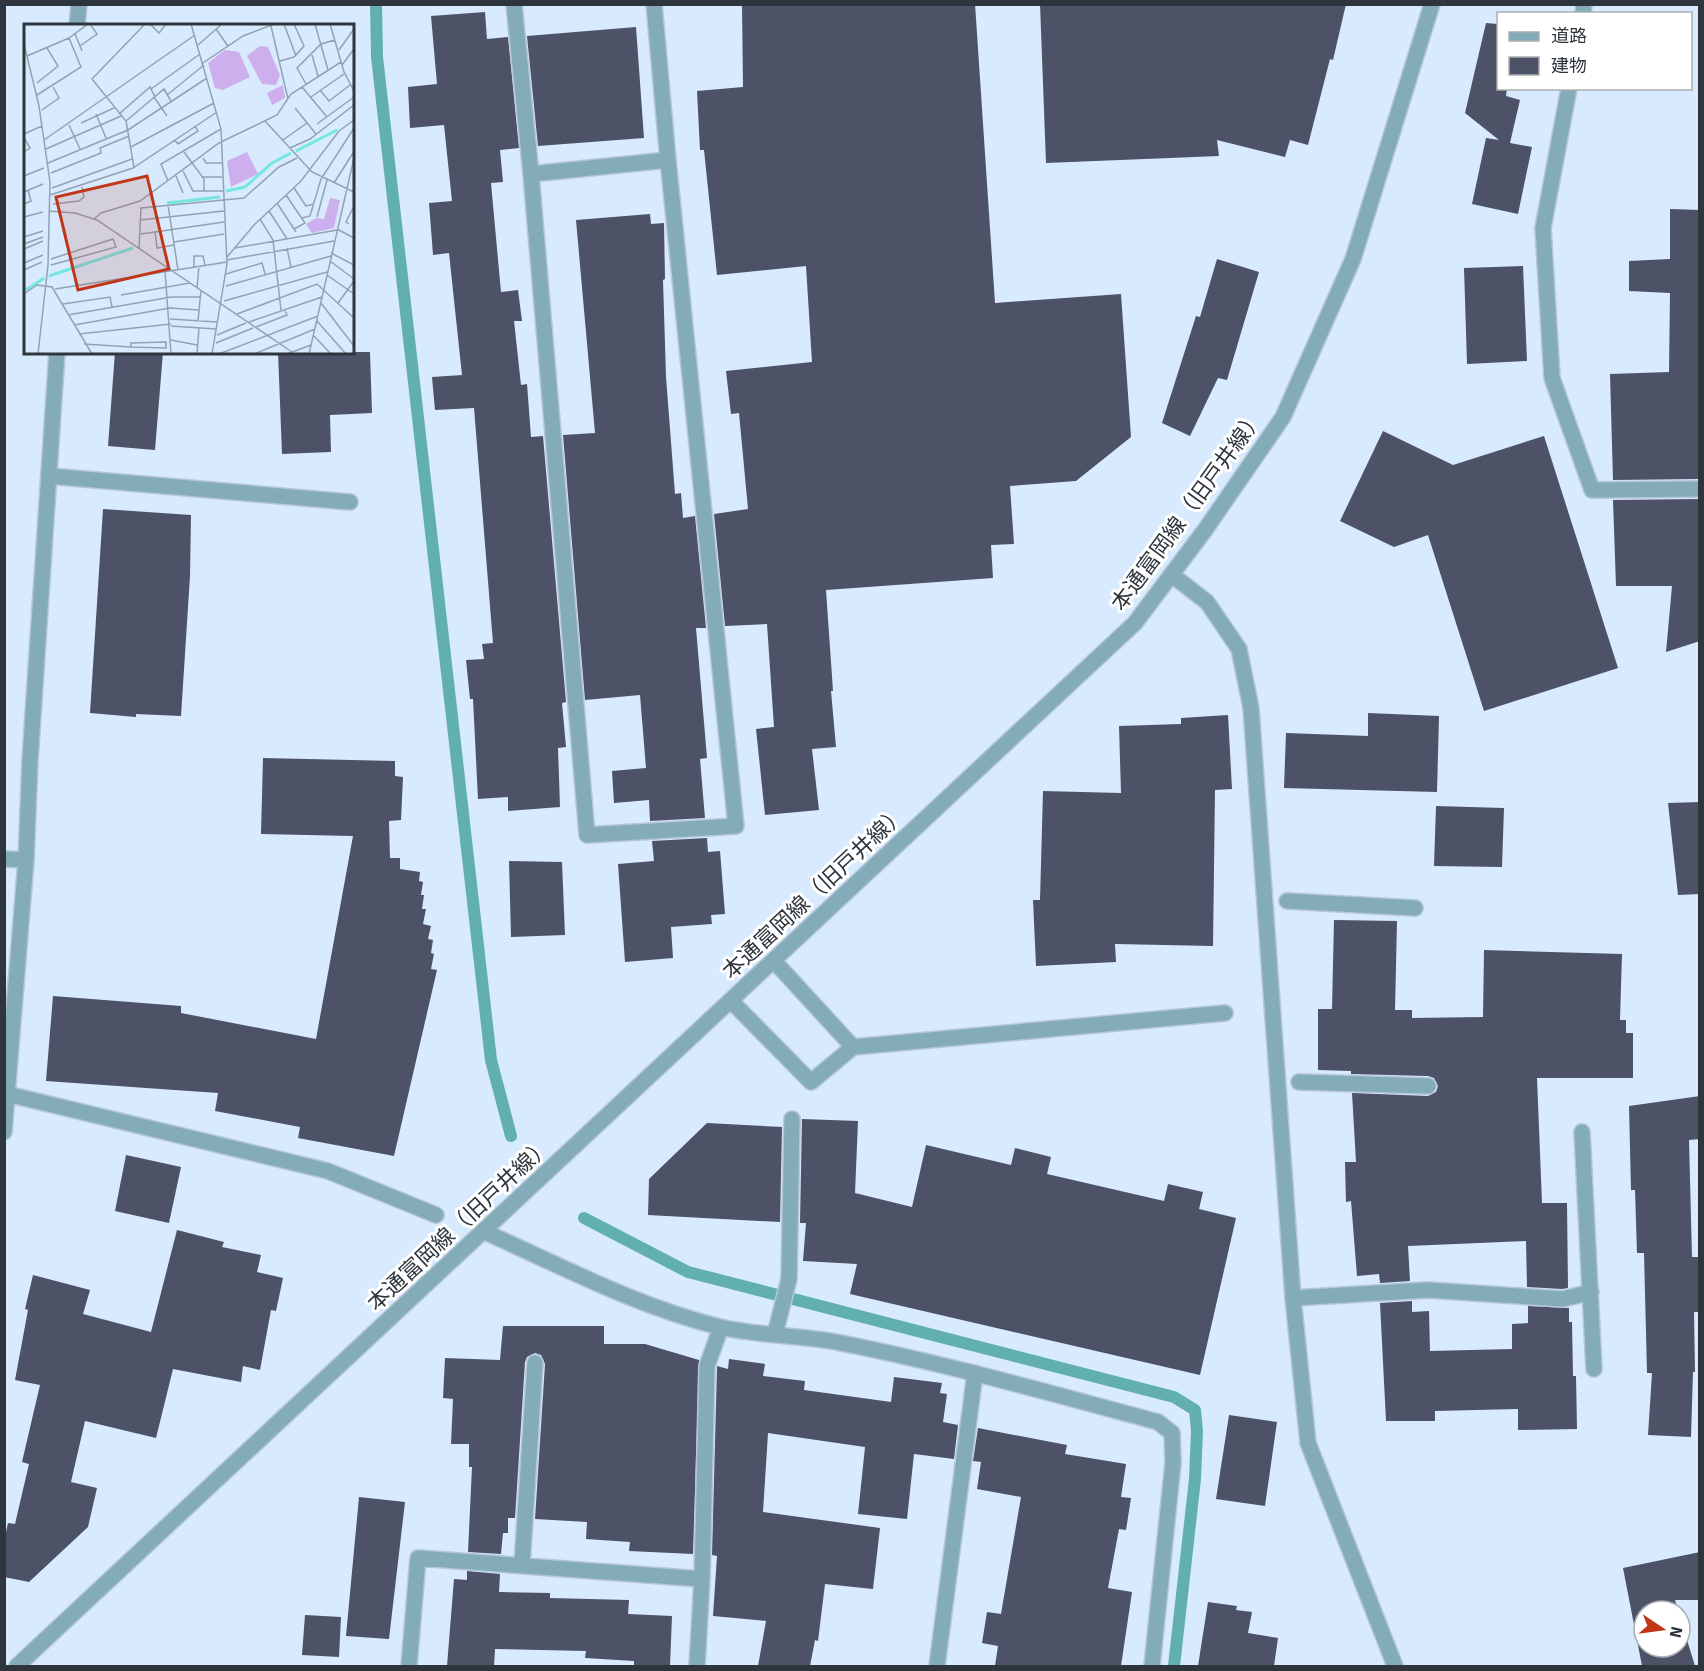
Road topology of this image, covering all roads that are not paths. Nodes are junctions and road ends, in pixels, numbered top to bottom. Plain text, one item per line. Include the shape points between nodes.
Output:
1 (79, 4) edge
2 (514, 4) edge
3 (654, 4) edge
4 (1432, 4) edge
5 (78, 24) edge
6 (1569, 90) edge
7 (668, 160) junction
8 (531, 174) junction
9 (57, 354) edge
10 (49, 476) junction
11 (1700, 489) edge
12 (350, 502) dead end
13 (1172, 575) junction
14 (4, 859) edge
15 (26, 860) junction
16 (1287, 901) dead end
17 (1414, 908) dead end
18 (774, 961) junction
19 (731, 1001) junction
20 (1225, 1013) dead end
21 (853, 1047) junction
22 (1299, 1082) dead end
23 (1428, 1086) dead end
24 (7, 1094) junction
25 (792, 1119) dead end
26 (4, 1132) edge
27 (1582, 1132) dead end
28 (436, 1215) dead end
29 (485, 1232) junction
30 (1591, 1292) junction
31 (1293, 1298) junction
32 (721, 1328) junction
33 (776, 1328) junction
34 (535, 1363) dead end
35 (1594, 1369) dead end
36 (975, 1373) junction
37 (522, 1565) junction
38 (702, 1579) junction
39 (17, 1666) edge
40 (409, 1666) edge
41 (697, 1666) edge
42 (937, 1666) edge
43 (1152, 1666) edge
44 (1395, 1666) edge

1 - 5 street
2 - 8 street
3 - 7 street
4 - 13 street, 本通富岡線（旧戸井線） via 1353,258 1283,417
6 - 11 street via 1543,228 1552,378 1592,490
7 - 8 street
7 - 8 street via 736,826 587,835
9 - 10 street
10 - 12 street
10 - 15 street
13 - 18 street, 本通富岡線（旧戸井線） via 1135,623
13 - 31 street via 1207,602 1239,649 1251,708
14 - 15 street
15 - 24 street
16 - 17 street
18 - 19 street, 本通富岡線（旧戸井線）
18 - 21 street
19 - 21 street via 811,1082
19 - 29 street, 本通富岡線（旧戸井線）
20 - 21 street
22 - 23 street
24 - 26 street
24 - 28 street via 328,1171
25 - 33 street via 789,1278
27 - 30 street
29 - 32 street via 626,1295
29 - 39 street, 本通富岡線（旧戸井線）
30 - 31 street via 1563,1299 1428,1290
30 - 35 street
31 - 44 street via 1308,1443
32 - 33 street
32 - 38 street via 707,1366
33 - 36 street
34 - 37 street
36 - 42 street
36 - 43 street via 1158,1422 1172,1432 1173,1463
37 - 38 street
37 - 40 street via 418,1558
38 - 41 street

